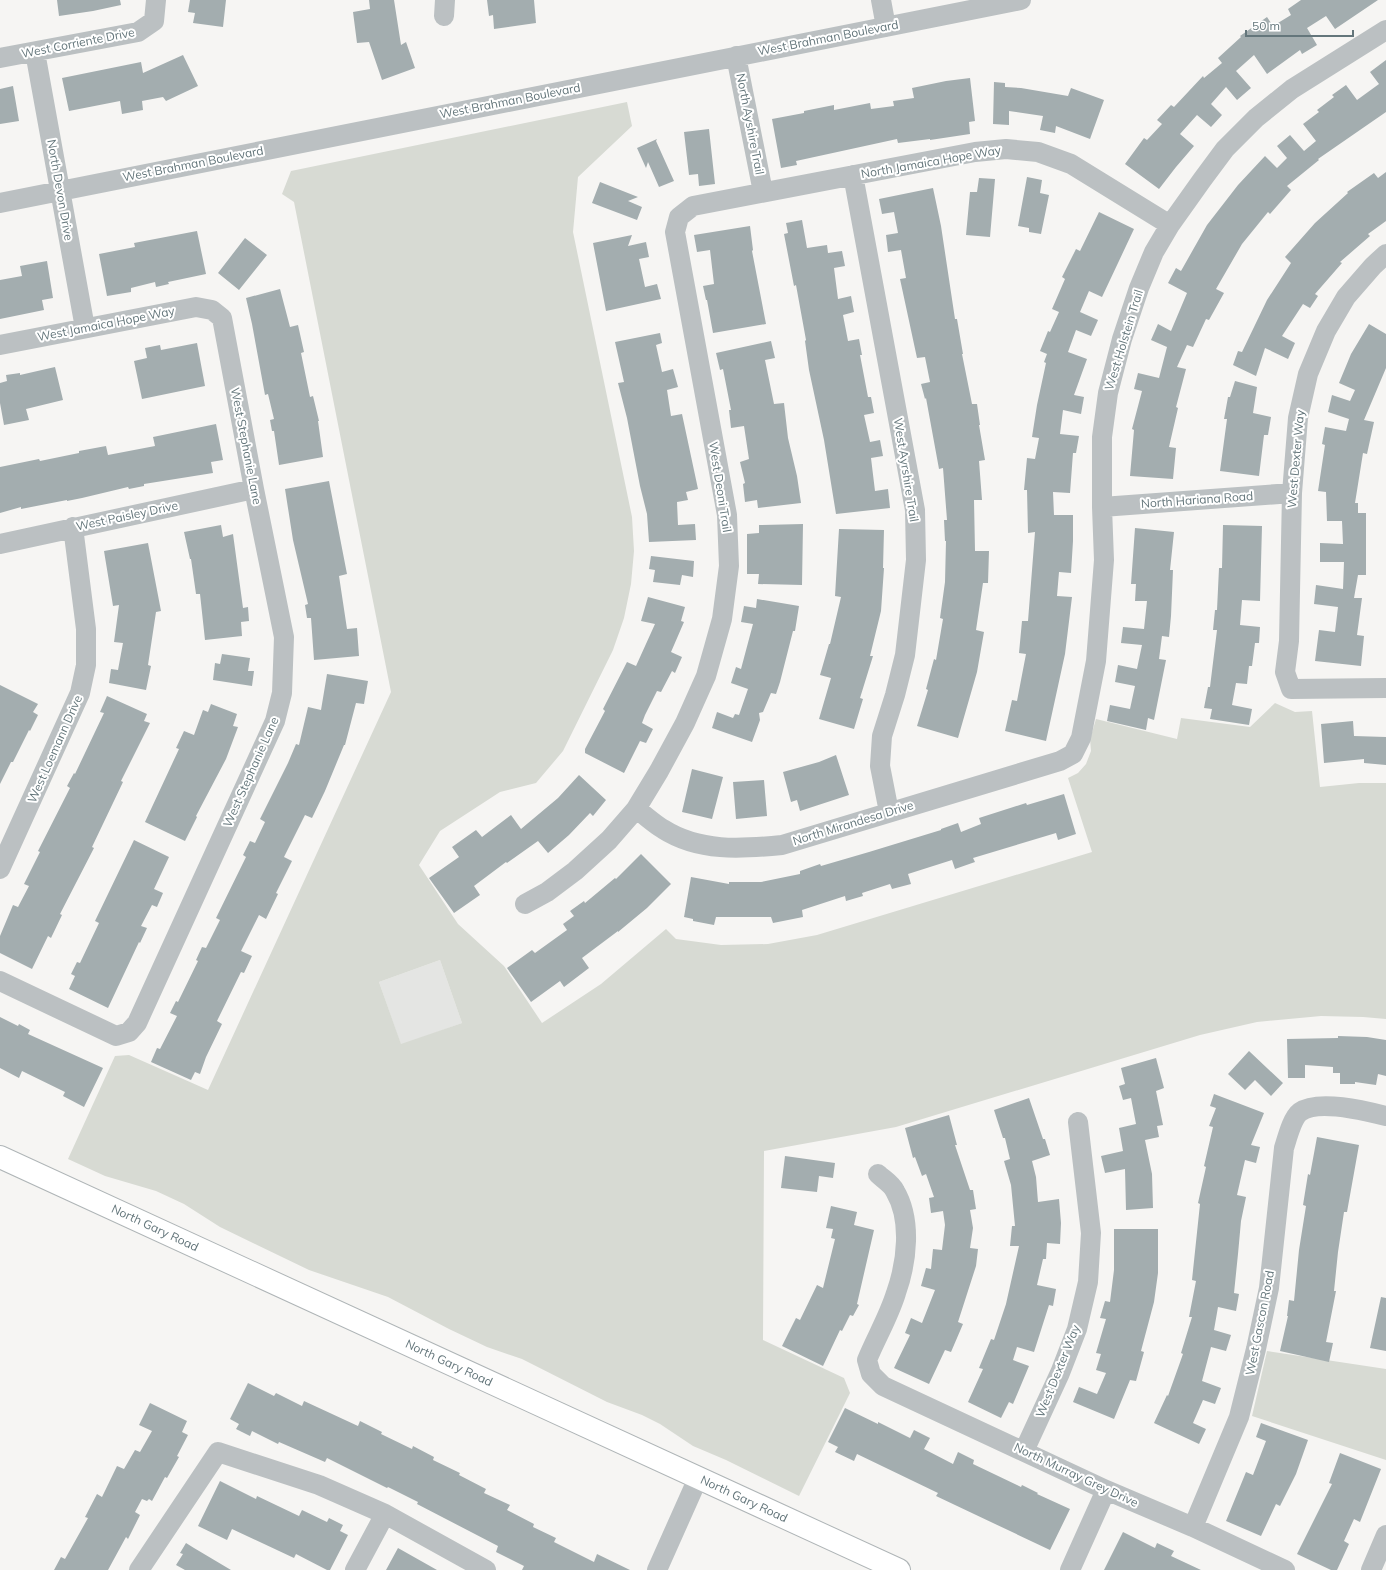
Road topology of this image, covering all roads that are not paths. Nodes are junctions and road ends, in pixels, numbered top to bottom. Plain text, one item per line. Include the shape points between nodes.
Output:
1 (156, 0) edge
2 (881, 0) edge
3 (1021, 0) edge
4 (886, 27) junction
5 (1386, 30) edge
6 (35, 52) junction
7 (736, 56) junction
8 (0, 58) edge
9 (853, 175) junction
10 (61, 190) junction
11 (763, 192) junction
12 (0, 203) edge
13 (679, 217) joint
14 (1170, 225) junction
15 (1386, 254) edge
16 (212, 310) joint
17 (85, 328) junction
18 (0, 345) edge
19 (254, 490) junction
20 (1292, 493) junction
21 (1102, 507) junction
22 (73, 527) junction
23 (0, 544) edge
24 (1386, 688) edge
25 (1074, 754) joint
26 (636, 808) junction
27 (889, 812) junction
28 (0, 869) edge
29 (525, 904) dead end
30 (0, 981) edge
31 (1386, 1116) edge
32 (1078, 1122) dead end
33 (0, 1156) edge
34 (878, 1174) dead end
35 (1024, 1451) junction
36 (698, 1478) junction
37 (1106, 1490) junction
38 (385, 1514) junction
39 (1193, 1527) junction
40 (1386, 1535) edge
41 (139, 1570) edge
42 (355, 1570) edge
43 (486, 1570) edge
44 (657, 1570) edge
45 (899, 1570) edge
46 (1070, 1570) edge
47 (1285, 1570) edge
48 (1371, 1570) edge

1 - 6 street, West Corriente Drive via 154,21 138,32
2 - 4 street
3 - 4 street, West Brahman Boulevard
4 - 7 street, West Brahman Boulevard
5 - 14 street, West Holstein Trail via 1292,89 1256,118 1225,149
6 - 8 street, West Corriente Drive
6 - 10 street, North Devon Drive
7 - 10 street, West Brahman Boulevard
7 - 11 street, North Ayshire Trail
9 - 11 street, North Jamaica Hope Way
9 - 14 street, North Jamaica Hope Way via 975,152 1006,149 1038,152 1071,164
9 - 27 street, West Ayrshire Trail via 915,510 916,560 905,655 882,736 880,766
10 - 12 street, West Brahman Boulevard
10 - 17 street, North Devon Drive
11 - 13 street, North Jamaica Hope Way via 693,206
13 - 26 street, West Deoni Trail via 675,232 727,515 728,566 722,619 706,676 685,723
14 - 21 street, West Holstein Trail via 1154,252 1139,288 1108,393 1102,437
15 - 20 street, West Dexter Way via 1346,297 1326,332 1308,374 1298,418
16 - 17 street, West Jamaica Hope Way via 196,307
16 - 19 street, West Stephanie Lane via 222,318
17 - 18 street, West Jamaica Hope Way
19 - 22 street, West Paisley Drive
19 - 30 street, West Stephanie Lane via 284,637 282,693 275,721 137,1023 129,1032 116,1036
20 - 21 street, North Hariana Road
20 - 24 street, West Dexter Way via 1289,641 1285,672 1291,688
21 - 25 street, West Holstein Trail via 1104,560 1096,661 1081,738
22 - 23 street, West Paisley Drive
22 - 28 street, West Loemann Drive via 86,629 86,665 80,693
25 - 27 street, North Mirandesa Drive via 1060,761
26 - 27 street, North Mirandesa Drive via 663,829 686,840 714,848 782,845
26 - 29 street, West Deoni Trail via 609,840 575,871 547,892
31 - 39 street, West Gascon Road via 1350,1108 1316,1106 1300,1112 1289,1129 1284,1148 1269,1288 1256,1349 1239,1417
32 - 35 street, West Dexter Way via 1091,1233 1088,1282 1077,1329
33 - 36 main road, North Gary Road
34 - 35 street, North Murray Grey Drive via 895,1189 902,1206 906,1229 904,1260 896,1293 867,1360 871,1374 883,1386
35 - 37 street, North Murray Grey Drive
36 - 44 street
36 - 45 main road, North Gary Road
37 - 39 street, North Murray Grey Drive
37 - 46 street
38 - 41 street via 320,1485 218,1452
38 - 42 street
38 - 43 street
39 - 47 street, North Murray Grey Drive
40 - 48 street

